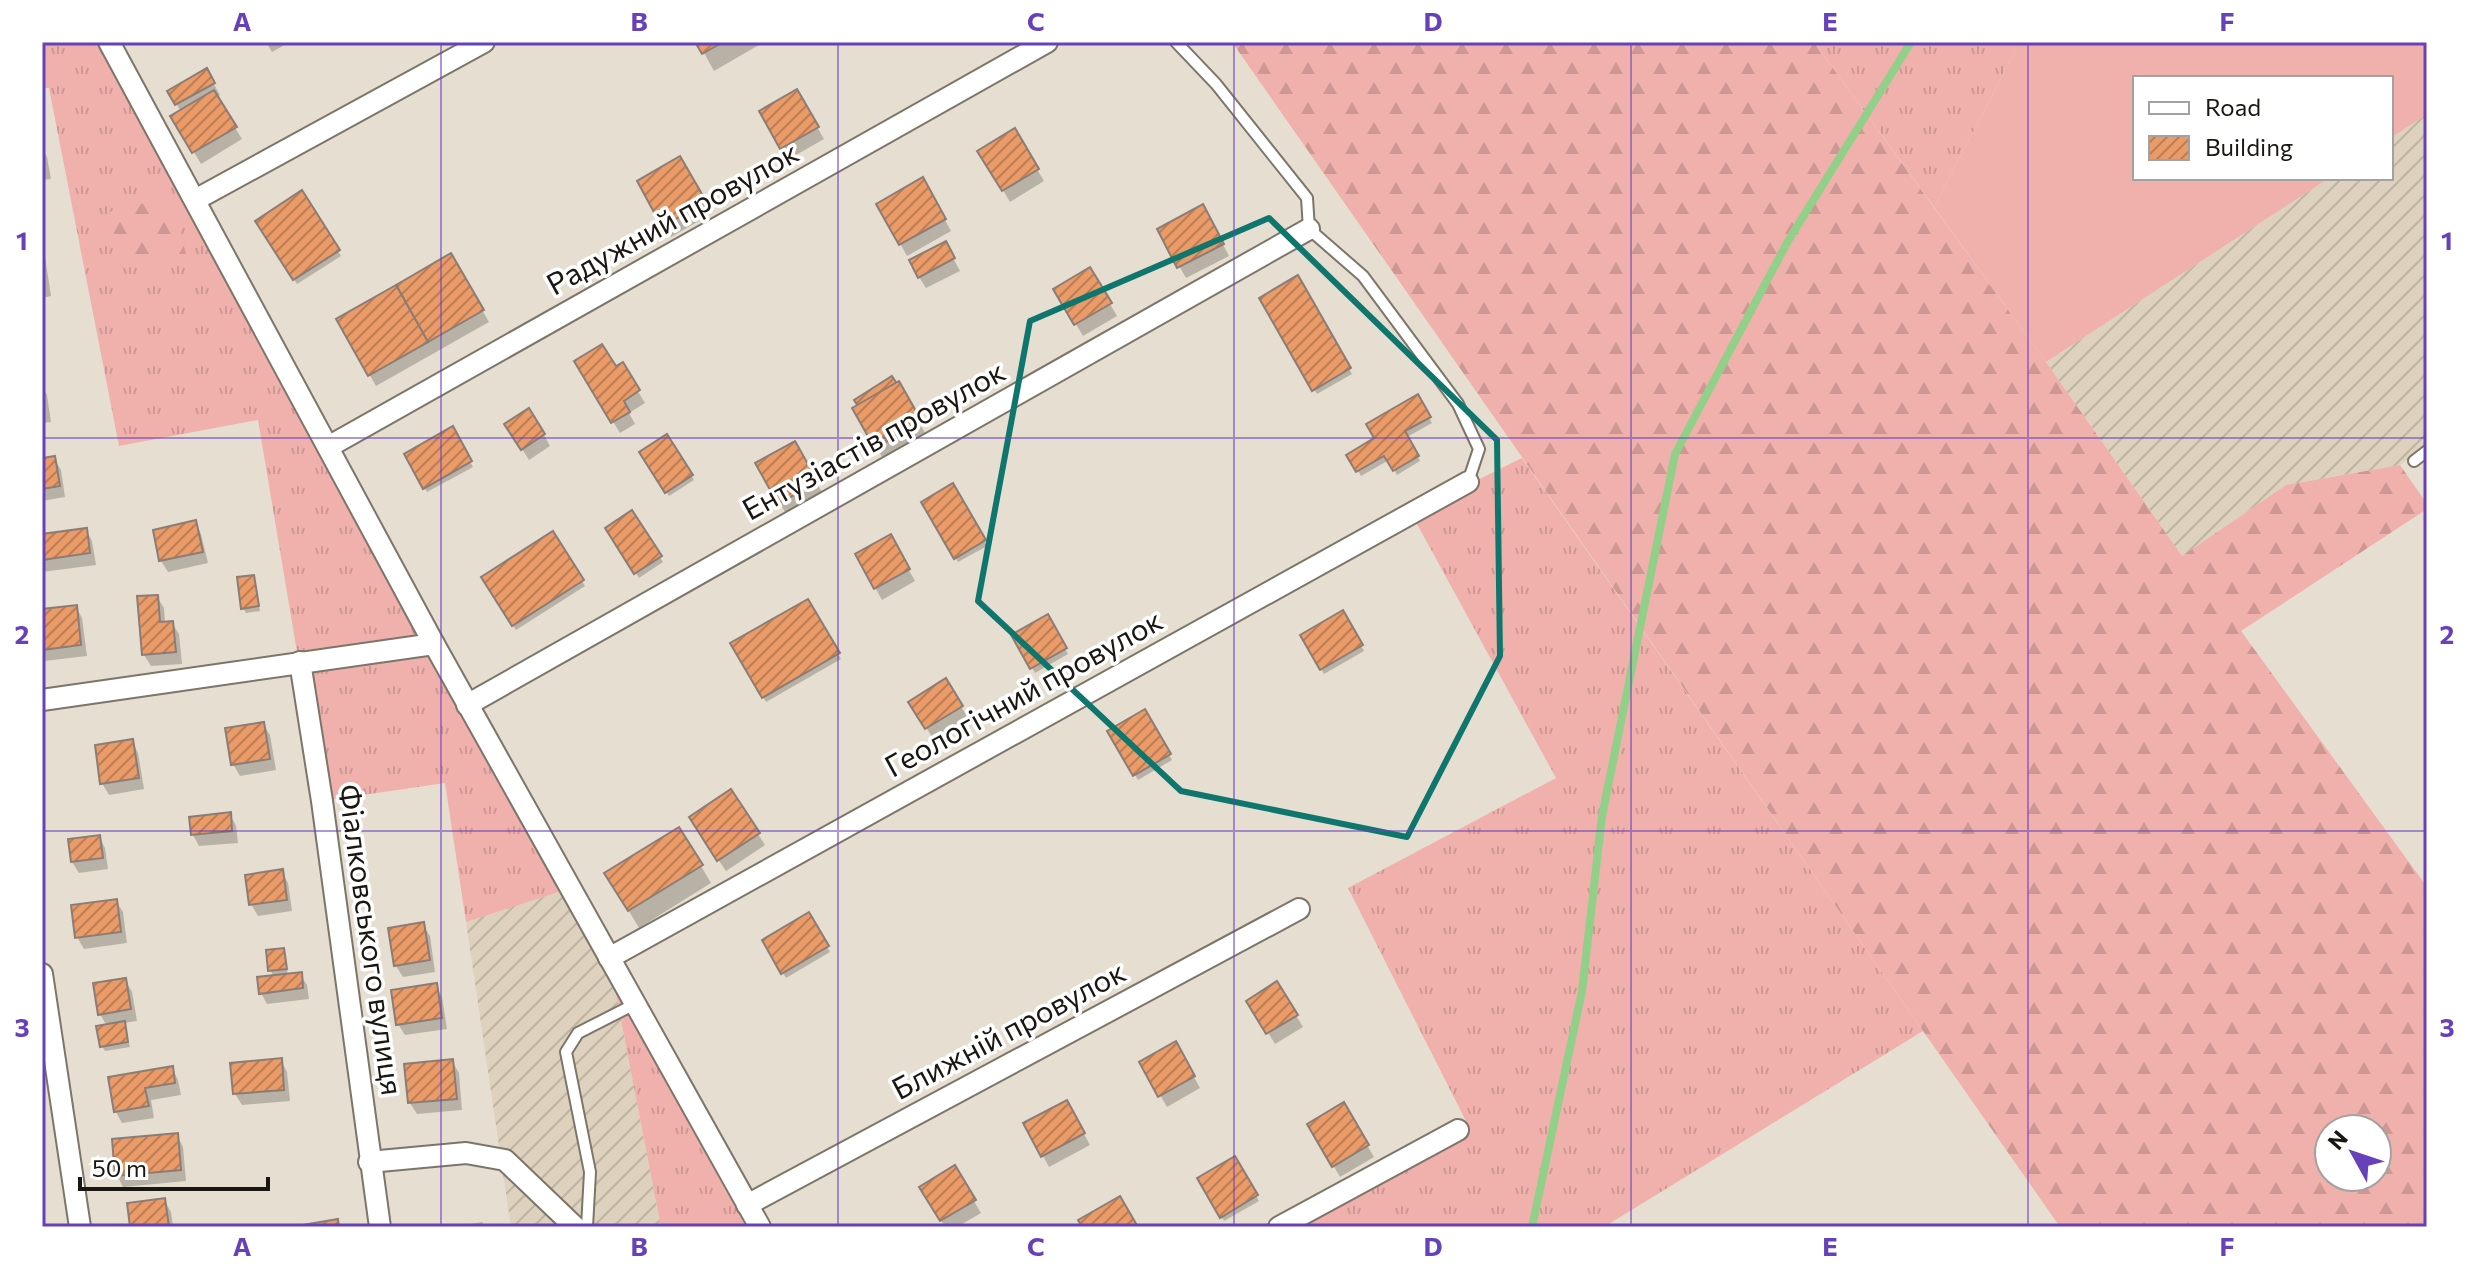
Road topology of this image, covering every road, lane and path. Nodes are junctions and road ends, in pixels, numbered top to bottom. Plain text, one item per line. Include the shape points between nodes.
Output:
1 (109, 42) edge
2 (484, 42) edge
3 (1047, 42) edge
4 (1176, 42) edge
5 (195, 200) junction
6 (1309, 229) junction
7 (328, 447) junction
8 (2427, 451) edge
9 (2414, 461) dead end
10 (1468, 482) joint
11 (434, 644) junction
12 (300, 662) junction
13 (42, 700) edge
14 (467, 705) junction
15 (1299, 909) dead end
16 (609, 958) junction
17 (42, 974) edge
18 (635, 1004) junction
19 (1458, 1130) dead end
20 (369, 1162) junction
21 (747, 1205) junction
22 (80, 1227) edge
23 (380, 1227) edge
24 (575, 1227) edge
25 (587, 1227) edge
26 (760, 1227) edge
27 (1279, 1227) edge

1 - 5 street
2 - 5 street
3 - 7 street, Радужний провулок
4 - 6 lane via 1307,198
5 - 7 street
6 - 10 lane via 1363,276 1458,404 1479,449
6 - 14 street, Ентузіастів провулок
7 - 11 street
8 - 9 lane
10 - 16 street, Геологічний провулок
11 - 12 street
11 - 14 street
12 - 13 street
12 - 20 street, Фіалковського вулиця
14 - 16 street
15 - 21 street, Ближній провулок
16 - 18 street
17 - 22 street
18 - 21 street
18 - 25 lane via 578,1033 566,1052 590,1172
19 - 27 street
20 - 23 street, Фіалковського вулиця
20 - 24 street via 466,1153 505,1160
21 - 26 street

